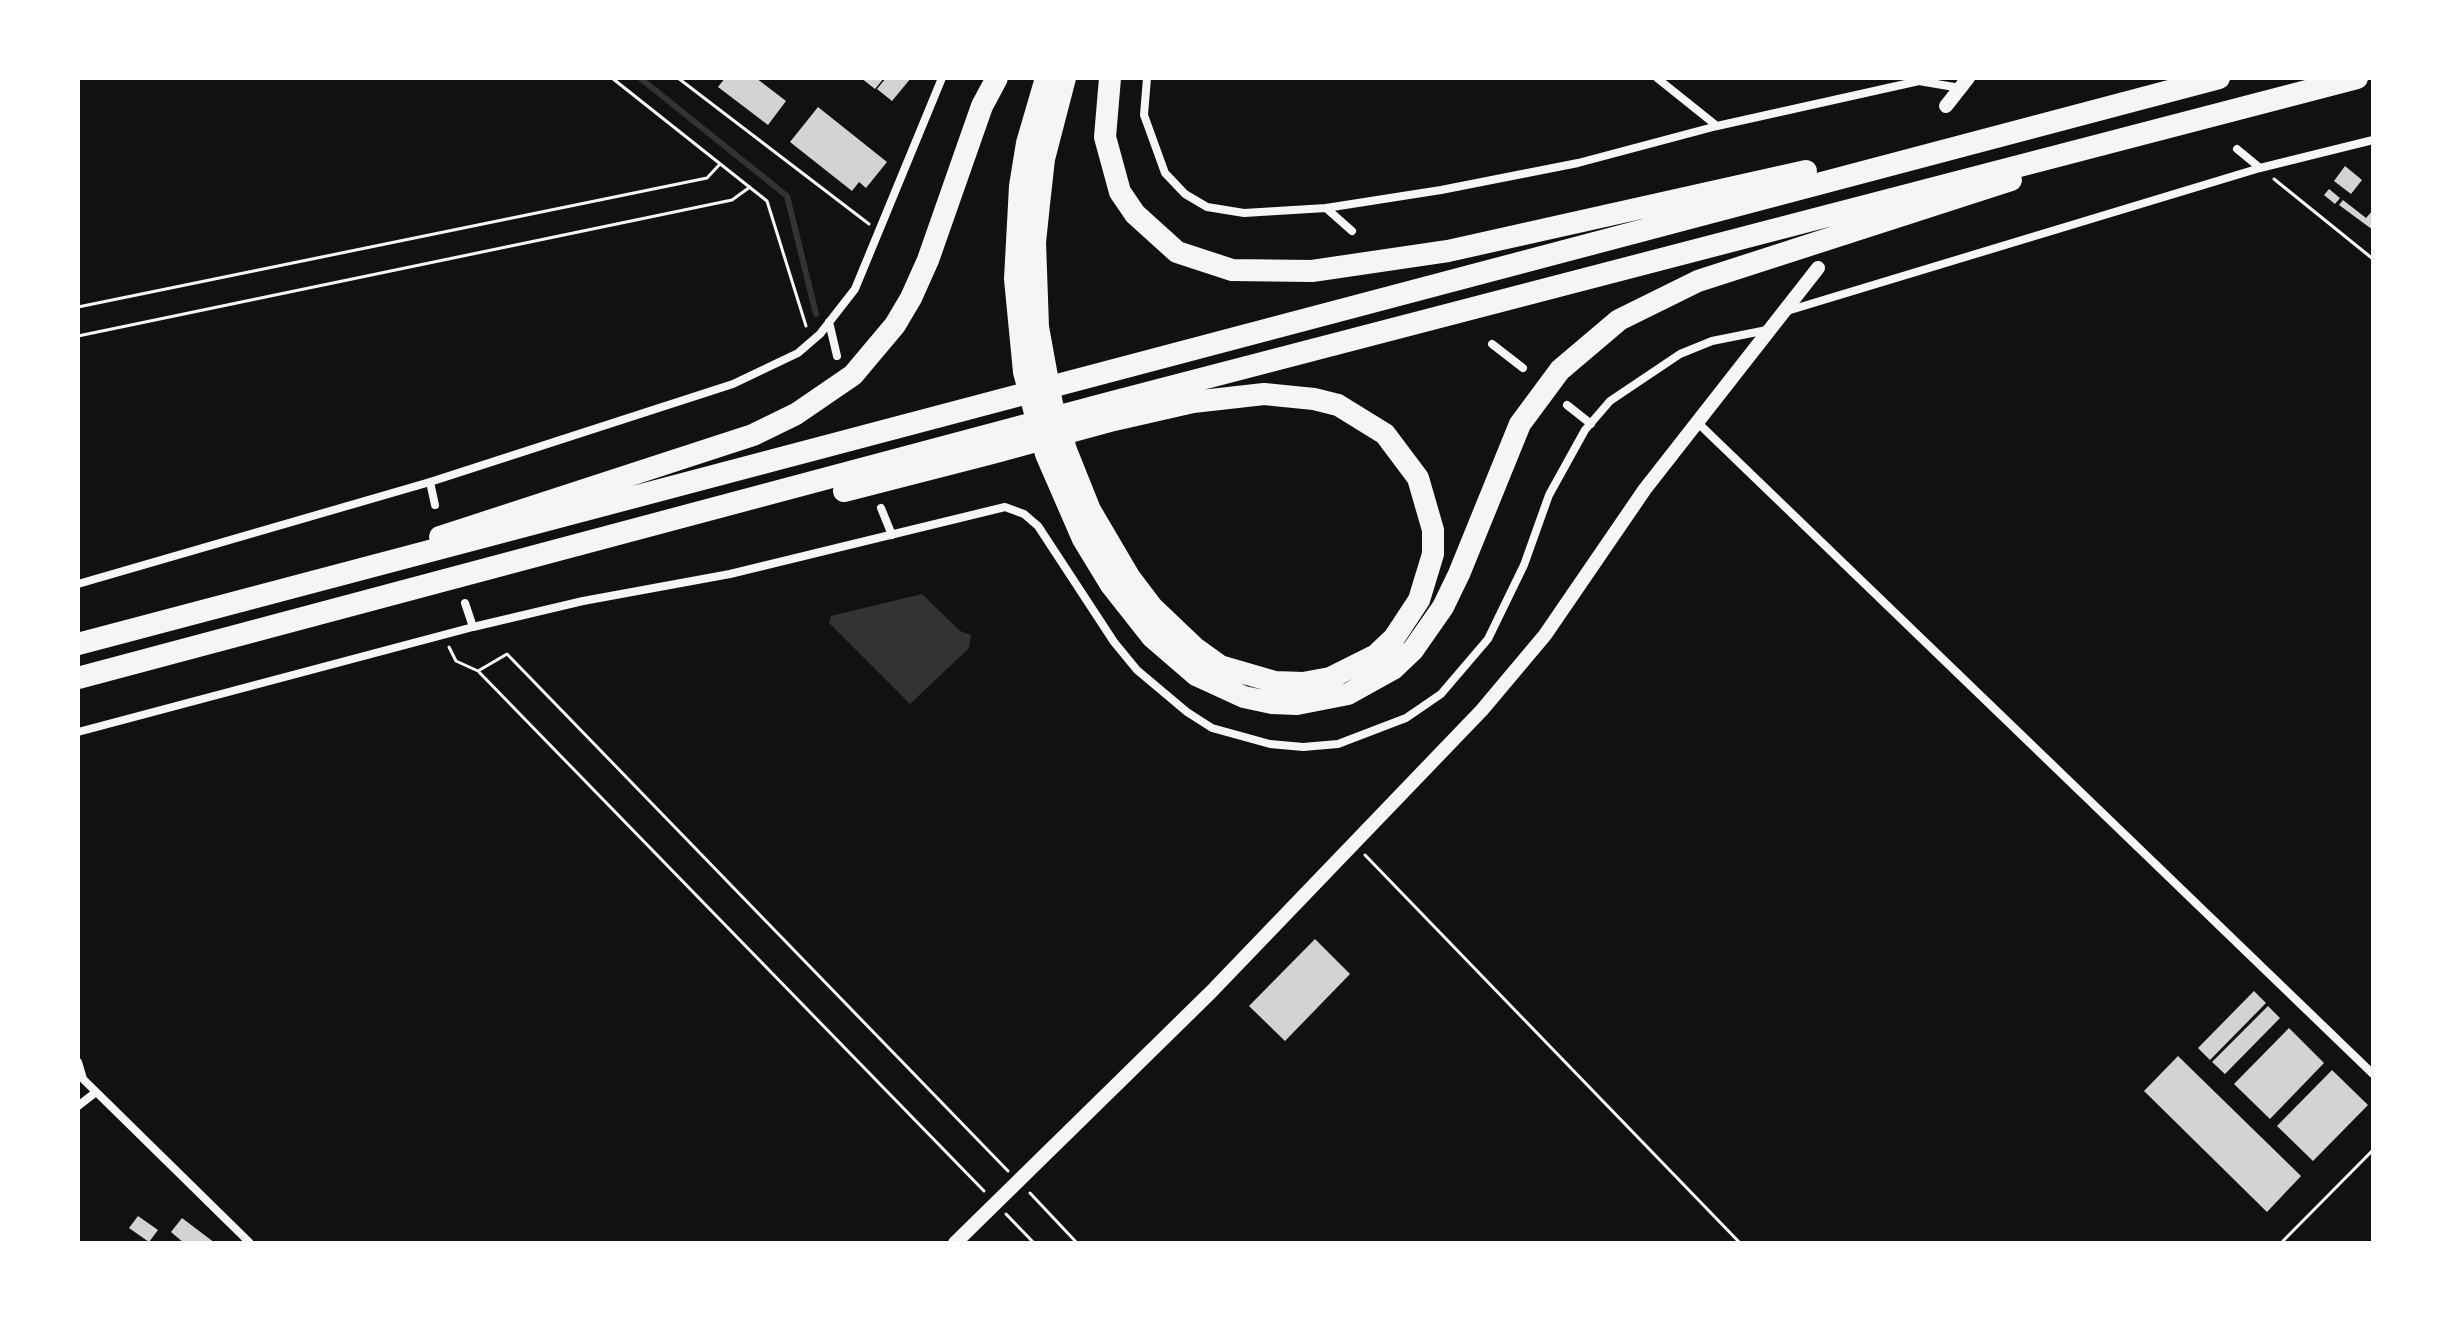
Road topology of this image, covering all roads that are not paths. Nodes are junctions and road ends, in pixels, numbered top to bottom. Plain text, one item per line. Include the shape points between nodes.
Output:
1 (942, 78) edge
2 (997, 78) edge
3 (1046, 78) edge
4 (1065, 78) edge
5 (1110, 78) edge
6 (1147, 78) edge
7 (1657, 78) edge
8 (2219, 78) edge
9 (2357, 78) edge
10 (1964, 83) edge
11 (1946, 106) dead end
12 (2107, 106) junction
13 (2186, 120) junction
14 (1717, 126) junction
15 (2373, 140) edge
16 (2237, 149) dead end
17 (2260, 168) junction
18 (1326, 208) junction
19 (1352, 231) dead end
20 (1818, 268) dead end
21 (1781, 313) junction
22 (829, 322) junction
23 (1768, 330) junction
24 (1492, 344) dead end
25 (837, 356) dead end
26 (1523, 368) dead end
27 (1567, 405) dead end
28 (1112, 412) junction
29 (1697, 422) junction
30 (1591, 424) junction
31 (430, 482) junction
32 (435, 505) dead end
33 (881, 508) dead end
34 (892, 535) junction
35 (78, 584) edge
36 (245, 602) junction
37 (465, 603) dead end
38 (473, 627) junction
39 (78, 644) edge
40 (78, 678) edge
41 (78, 732) edge
42 (78, 1062) edge
43 (2373, 1074) edge
44 (96, 1092) junction
45 (78, 1106) edge
46 (250, 1243) edge
47 (955, 1243) edge

1 - 22 street via 855,289
2 - 36 highway via 977,118 911,298 868,358 825,396 753,435
3 - 13 highway via 1020,186 1015,279 1024,372 1046,454 1083,539 1152,637 1196,675 1220,687 1244,697 1297,704 1348,694 1393,669 1413,650 1459,574 1520,424 1560,370 1619,320 1698,281
4 - 28 highway via 1044,159 1039,204 1038,327 1066,450 1090,510 1130,578 1152,607 1220,666 1275,682 1330,678 1376,655 1409,618 1433,554 1427,504 1403,455 1363,418 1314,399 1264,394
5 - 12 highway via 1105,137 1120,192 1135,214 1177,252 1203,263 1261,273 1312,271 1463,248
6 - 18 street via 1144,115 1153,146 1165,173 1185,194 1207,207 1244,213
7 - 14 street
8 - 12 highway
9 - 13 highway
10 - 11 street
10 - 14 street via 1919,81
12 - 36 highway
13 - 28 highway
14 - 18 street via 1578,163
15 - 17 street
16 - 17 street
17 - 21 street
18 - 19 street
20 - 21 street
21 - 23 street
22 - 25 street
22 - 31 street via 798,353 733,384
23 - 29 street
23 - 30 street via 1712,341 1680,354 1610,401
24 - 26 street
27 - 30 street
28 - 40 highway via 760,513 613,537
29 - 43 street
29 - 47 street via 1545,635 1482,710
30 - 34 street via 1549,495 1524,565 1488,639 1441,694 1406,718 1338,744 1270,744 1212,728 1187,712 1121,651 1052,543 1024,514 1005,507
31 - 32 street
31 - 35 street
33 - 34 street
34 - 38 street
36 - 39 highway
37 - 38 street
38 - 41 street
42 - 44 street via 83,1079
44 - 45 street
44 - 46 street

